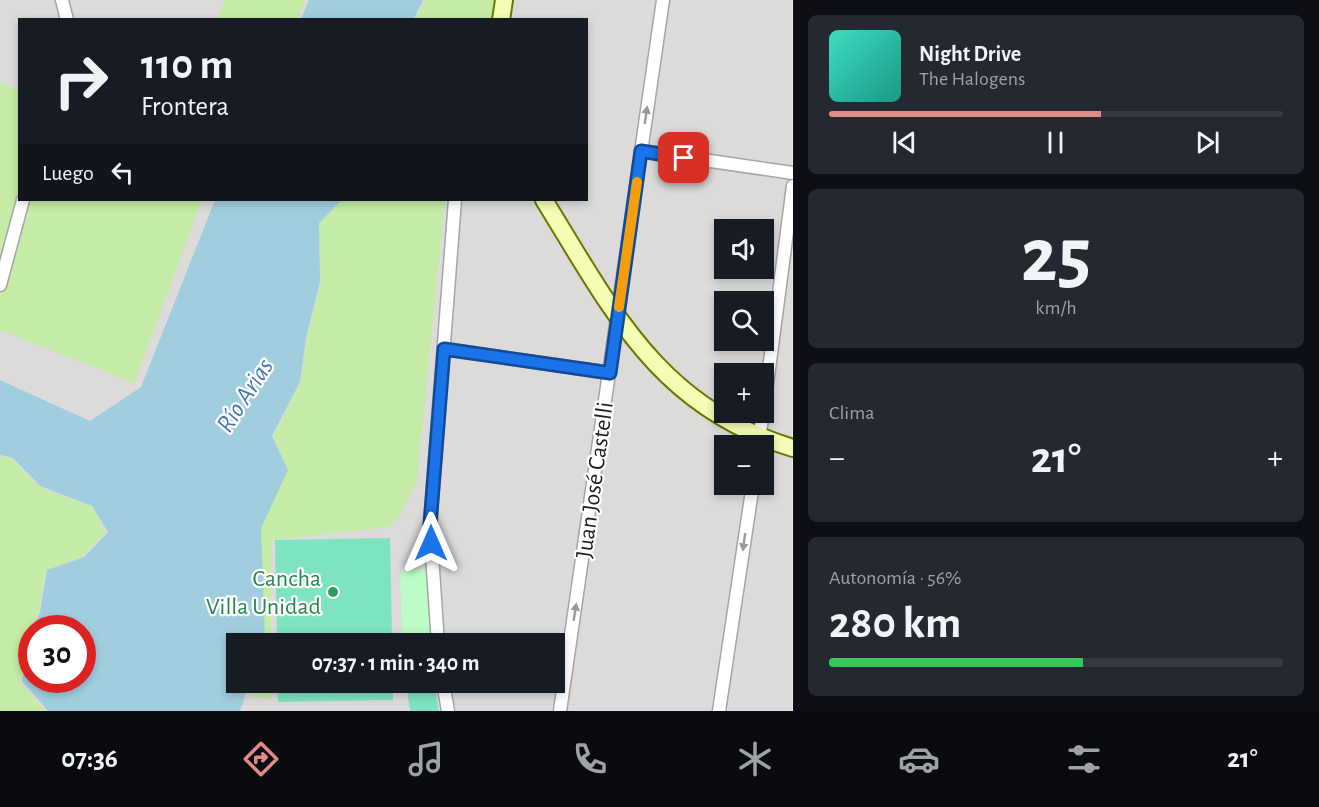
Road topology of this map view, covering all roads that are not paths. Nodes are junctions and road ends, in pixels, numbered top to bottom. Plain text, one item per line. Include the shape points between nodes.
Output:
1 (62, 0) edge
2 (504, 0) edge
3 (663, 0) edge
4 (66, 18) edge
5 (501, 18) edge
6 (641, 151) junction
7 (792, 173) edge
8 (792, 186) edge
9 (22, 201) edge
10 (455, 201) edge
11 (545, 201) edge
12 (0, 285) edge
13 (617, 319) junction
14 (444, 349) junction
15 (770, 363) edge
16 (610, 373) junction
17 (749, 435) edge
18 (774, 444) edge
19 (792, 448) edge
20 (751, 495) edge
21 (437, 633) edge
22 (445, 693) edge
23 (448, 711) edge
24 (560, 711) edge
25 (719, 711) edge

1 - 4 street
2 - 5 street
6 -> 3 street, Juan José Castelli
6 - 7 street
6 - 13 street, Juan José Castelli
8 - 15 street
9 - 12 street
10 - 14 street
11 - 13 street
13 - 16 street, Juan José Castelli
13 - 17 street via 687,394
14 - 16 street
14 - 21 street via 430,525
24 -> 16 street, Juan José Castelli
18 - 19 street
20 -> 25 street
22 - 23 street

